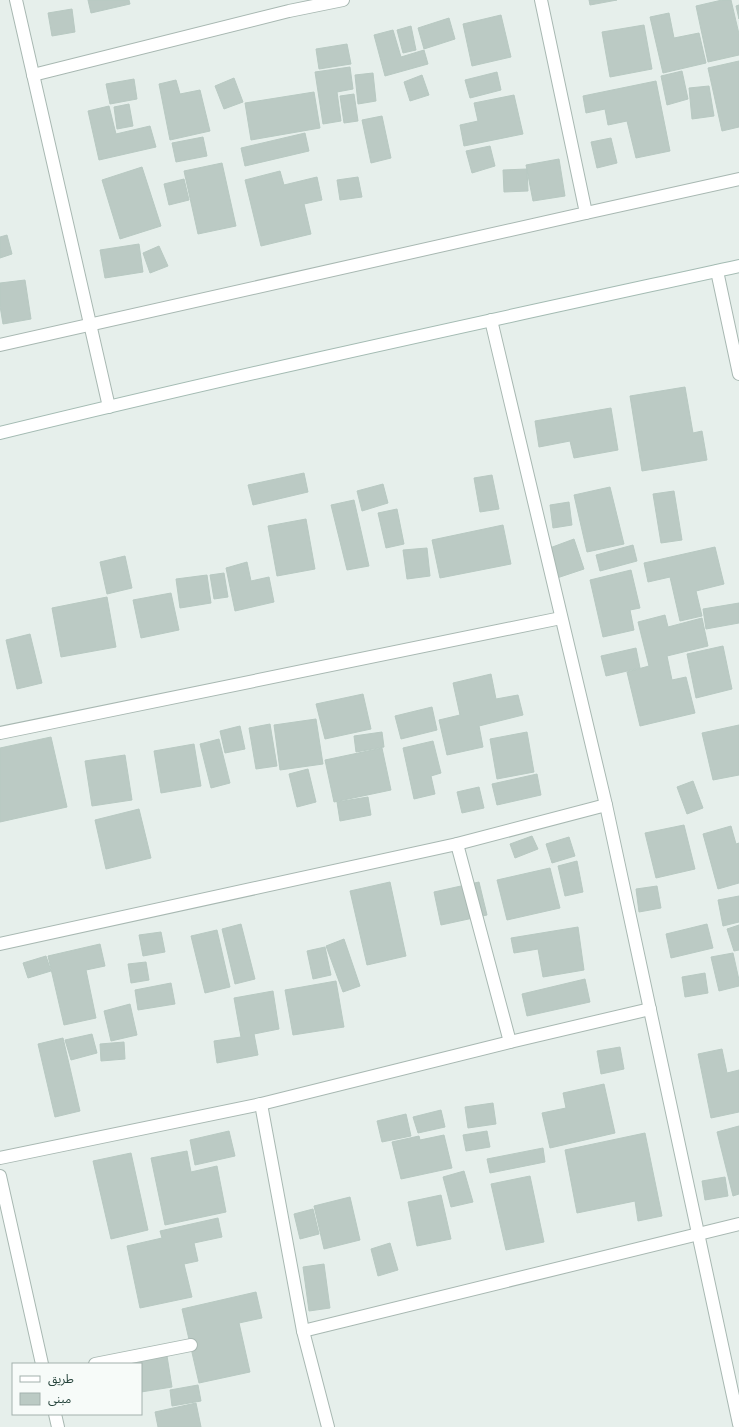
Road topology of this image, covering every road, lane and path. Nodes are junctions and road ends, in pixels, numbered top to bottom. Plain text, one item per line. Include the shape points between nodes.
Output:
1 (16, 0) edge
2 (343, 0) edge
3 (541, 0) edge
4 (288, 6) edge
5 (33, 75) junction
6 (739, 179) edge
7 (586, 213) junction
8 (739, 266) edge
9 (717, 271) junction
10 (490, 320) junction
11 (90, 325) junction
12 (0, 345) edge
13 (739, 374) edge
14 (109, 407) junction
15 (0, 433) edge
16 (561, 618) junction
17 (0, 733) edge
18 (606, 804) junction
19 (457, 844) junction
20 (0, 944) edge
21 (650, 1009) junction
22 (510, 1042) junction
23 (261, 1104) junction
24 (0, 1158) edge
25 (0, 1176) edge
26 (739, 1224) edge
27 (697, 1234) junction
28 (303, 1331) junction
29 (191, 1345) dead end
30 (42, 1363) edge
31 (100, 1363) edge
32 (55, 1415) edge
33 (739, 1424) edge
34 (58, 1427) edge
35 (328, 1427) edge

1 - 5 street
2 - 4 street
3 - 7 street
4 - 5 street
5 - 11 street
6 - 7 street
7 - 11 street
8 - 9 street
9 - 10 street
9 - 13 street
10 - 14 street
10 - 16 street
11 - 12 street
11 - 14 street
14 - 15 street
16 - 17 street
16 - 18 street
18 - 19 street
18 - 21 street
19 - 20 street
19 - 22 street
21 - 22 street
21 - 27 street
22 - 23 street
23 - 24 street
23 - 28 street
25 - 30 street
26 - 27 street
27 - 28 street
27 - 33 street
28 - 35 street
29 - 31 street
32 - 34 street

